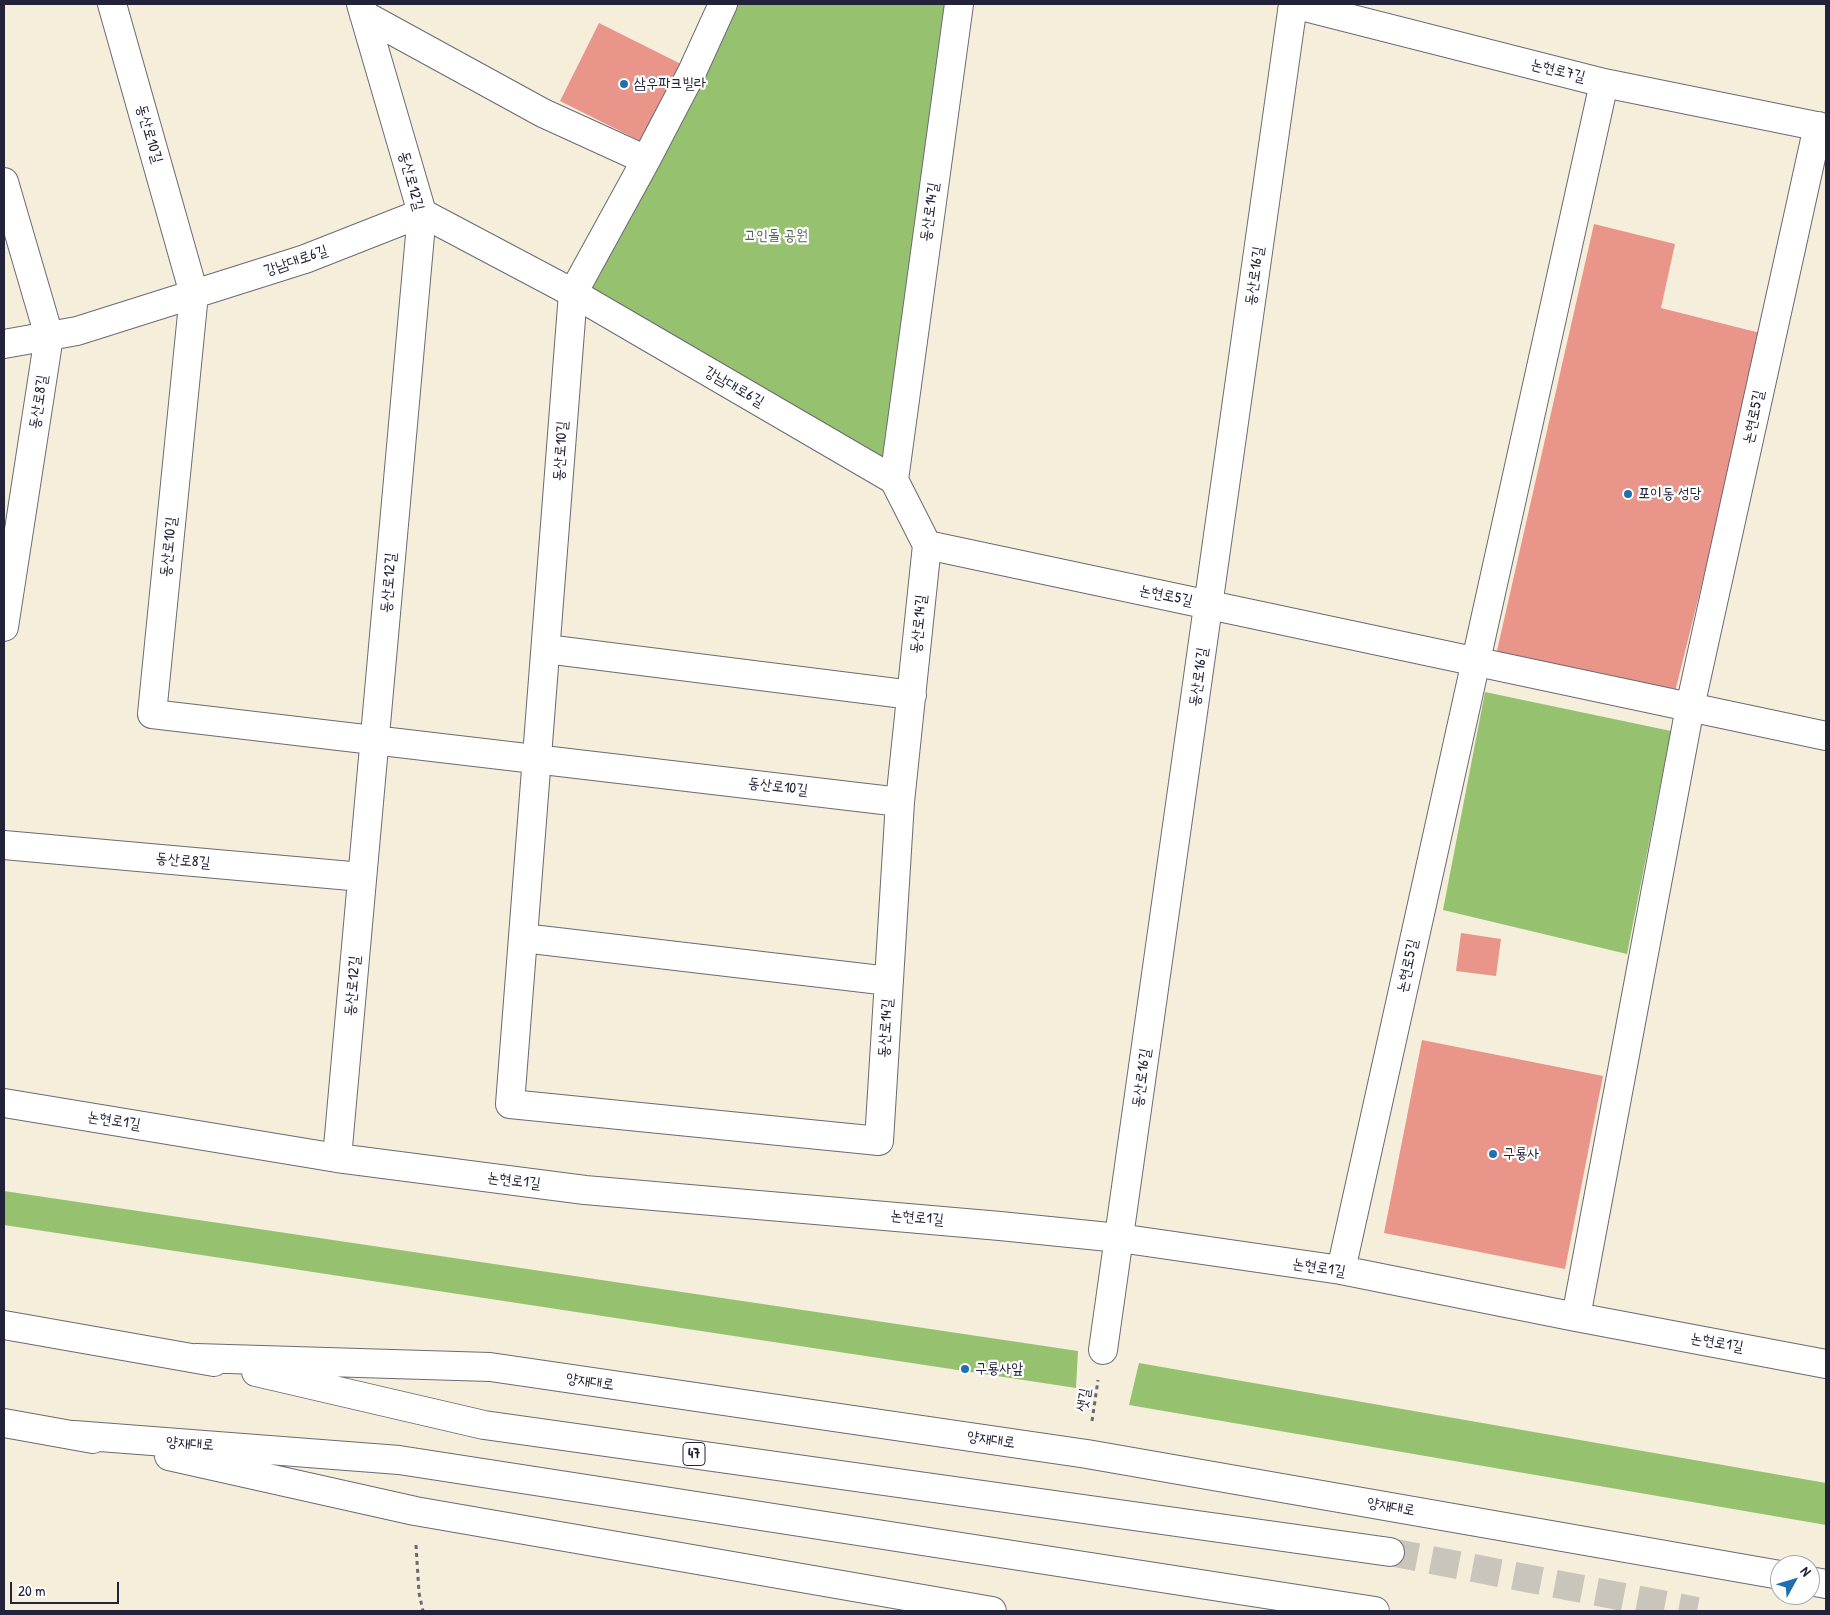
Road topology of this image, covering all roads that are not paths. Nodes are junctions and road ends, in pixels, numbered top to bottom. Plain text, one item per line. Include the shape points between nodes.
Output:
1 (112, 4) edge
2 (723, 4) edge
3 (959, 4) edge
4 (1293, 4) edge
5 (363, 9) edge
6 (1604, 83) junction
7 (1822, 127) edge
8 (646, 160) junction
9 (4, 182) edge
10 (422, 213) junction
11 (573, 293) junction
12 (194, 294) junction
13 (49, 336) junction
14 (4, 344) edge
15 (894, 480) junction
16 (928, 545) junction
17 (1209, 605) junction
18 (4, 627) edge
19 (546, 649) junction
20 (1475, 662) junction
21 (912, 695) junction
22 (1690, 707) junction
23 (1826, 736) edge
24 (375, 740) junction
25 (537, 759) junction
26 (900, 802) junction
27 (4, 845) edge
28 (362, 877) junction
29 (523, 938) junction
30 (889, 981) junction
31 (4, 1103) edge
32 (510, 1104) joint
33 (337, 1158) junction
34 (1118, 1238) junction
35 (1341, 1270) junction
36 (1576, 1317) junction
37 (4, 1325) edge
38 (1103, 1350) road end
39 (196, 1358) junction
40 (1826, 1362) edge
41 (4, 1423) edge
42 (74, 1435) junction
43 (1390, 1552) tunnel mouth
44 (1770, 1573) edge
45 (992, 1611) edge
46 (1375, 1611) edge

1 - 12 street, 동산로10길
2 - 8 street
3 - 15 street, 동산로14길
4 - 6 street, 논현로7길
4 - 17 street, 동산로16길
5 - 8 street, 동산로12길 via 543,113
5 - 10 street, 동산로12길
6 - 7 street, 논현로7길
6 - 20 street, 논현로5길
7 - 22 street, 논현로5길
8 - 11 street
9 - 13 street, 동산로8길
10 - 11 street, 강남대로6길
10 - 12 street, 강남대로6길 via 305,259
10 - 24 street, 동산로12길
11 - 15 street, 강남대로6길
11 - 19 street, 동산로10길
12 - 13 street, 강남대로6길 via 78,331
12 - 24 street, 동산로10길 via 152,714
13 - 14 street, 강남대로6길
13 - 18 street, 동산로8길
15 - 16 street
16 - 17 street, 논현로5길
16 - 21 street, 동산로14길
17 - 20 street, 논현로5길
17 - 34 street, 동산로16길
19 - 21 street
19 - 25 street, 동산로10길
20 - 22 street, 논현로5길
20 - 35 street, 논현로5길
21 - 26 street, 동산로14길
22 - 23 street, 논현로5길
22 - 36 street, 논현로5길
24 - 25 street, 동산로10길
24 - 28 street, 동산로12길
25 - 26 street, 동산로10길
25 - 29 street, 동산로10길
26 - 30 street, 동산로14길
27 - 28 street, 동산로8길
28 - 33 street, 동산로12길
29 - 30 street
29 - 32 street, 동산로10길
30 - 32 street, 동산로14길 via 879,1141
31 - 33 street, 논현로1길
33 - 34 street, 논현로1길 via 585,1190
34 - 35 street, 논현로1길
34 - 38 street, 동산로16길
35 - 36 street, 논현로1길
36 - 40 street, 논현로1길
37 - 39 street, 양재대로 / 47
39 - 43 street, 양재대로 / 47 via 484,1425
39 - 44 street, 양재대로 via 490,1367 1087,1454
41 - 42 street, 양재대로
42 - 45 street, 양재대로 via 415,1511
42 - 46 street, 양재대로 via 399,1460

